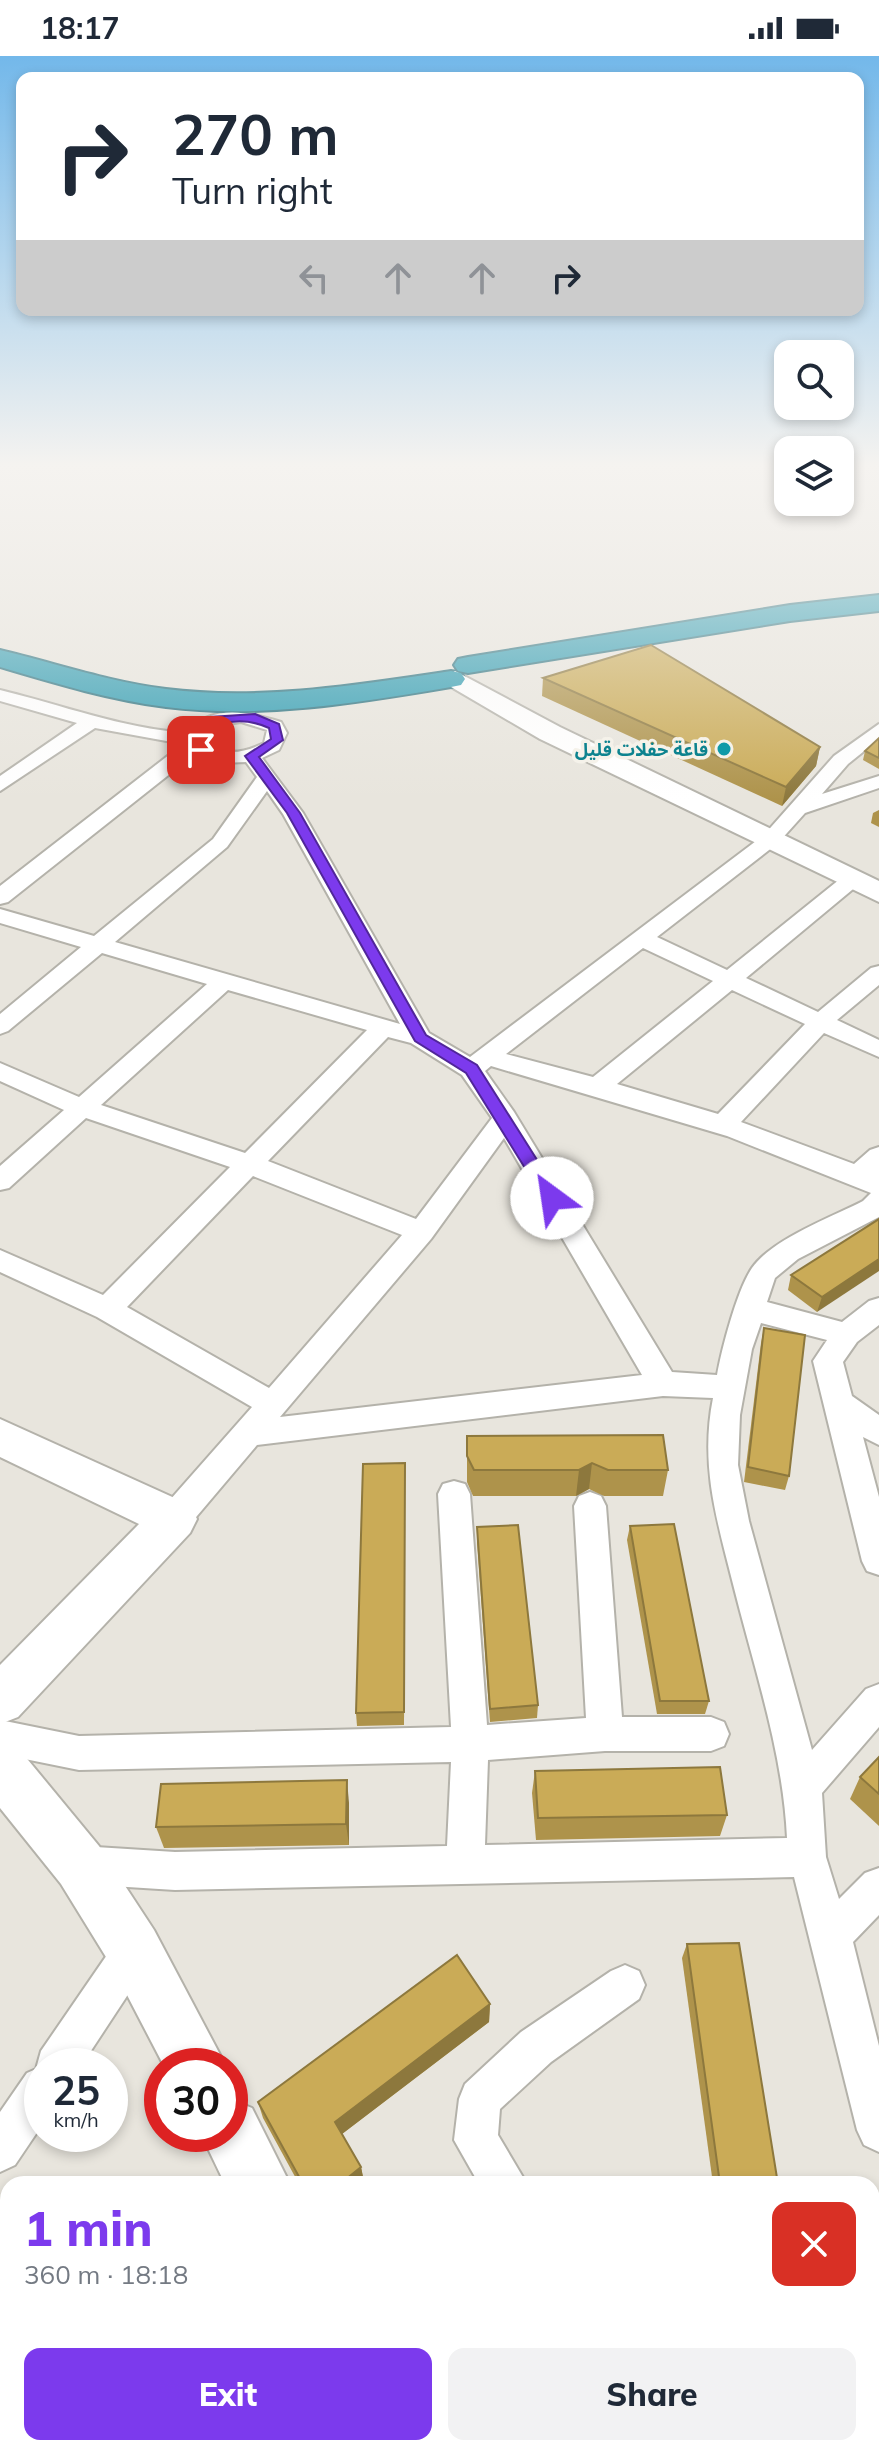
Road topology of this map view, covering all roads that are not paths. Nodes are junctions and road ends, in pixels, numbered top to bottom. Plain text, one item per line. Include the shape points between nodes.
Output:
1 (879, 603) edge
2 (879, 613) edge
3 (0, 645) edge
4 (0, 658) edge
5 (464, 676) junction
6 (0, 695) edge
7 (167, 698) junction
8 (305, 699) junction
9 (93, 721) junction
10 (274, 726) junction
11 (879, 730) edge
12 (198, 736) junction
13 (259, 766) junction
14 (879, 782) edge
15 (0, 784) edge
16 (784, 823) junction
17 (818, 833) dead end
18 (853, 880) junction
19 (879, 893) edge
20 (0, 897) edge
21 (0, 916) edge
22 (642, 939) junction
23 (102, 944) junction
24 (879, 973) edge
25 (727, 979) junction
26 (224, 981) junction
27 (822, 1021) junction
28 (0, 1026) edge
29 (384, 1027) junction
30 (420, 1038) junction
31 (879, 1049) edge
32 (480, 1063) junction
33 (0, 1071) edge
34 (597, 1087) junction
35 (82, 1108) junction
36 (505, 1118) junction
37 (721, 1127) junction
38 (879, 1156) edge
39 (249, 1164) junction
40 (0, 1181) edge
41 (872, 1187) edge
42 (421, 1232) junction
43 (0, 1260) edge
44 (107, 1309) junction
45 (750, 1309) junction
46 (879, 1309) edge
47 (847, 1334) junction
48 (663, 1384) junction
49 (729, 1387) junction
50 (839, 1403) junction
51 (272, 1404) junction
52 (879, 1432) edge
53 (248, 1433) junction
54 (0, 1437) edge
55 (454, 1494) dead end
56 (590, 1506) dead end
57 (174, 1519) junction
58 (879, 1561) edge
59 (0, 1700) edge
60 (879, 1701) edge
61 (605, 1734) junction
62 (711, 1734) dead end
63 (0, 1737) edge
64 (470, 1744) junction
65 (0, 1767) edge
66 (803, 1787) junction
67 (807, 1857) junction
68 (465, 1863) junction
69 (80, 1865) junction
70 (879, 1887) edge
71 (831, 1936) junction
72 (134, 1950) junction
73 (625, 1985) dead end
74 (68, 2048) edge
75 (186, 2048) edge
76 (24, 2115) edge
77 (879, 2130) edge
78 (0, 2150) edge
79 (242, 2152) edge
80 (255, 2176) edge
81 (500, 2176) edge

1 - 5 highway via 790,613
2 - 5 highway
3 - 5 highway via 139,681 207,689
4 - 7 highway
5 - 8 highway
5 - 16 main road via 550,733
6 - 9 street
7 - 8 highway
7 - 12 highway via 196,712
8 - 10 highway via 284,711
9 - 12 street via 158,736
9 - 15 street
10 - 12 street via 242,716
10 - 13 street via 277,740 263,752
11 - 16 street via 841,760
12 - 13 street via 211,755
12 - 20 street
13 - 23 street via 220,843
13 - 30 street via 293,813
14 - 16 street
16 - 17 main road
16 - 18 main road
16 - 22 street
18 - 19 main road
18 - 25 street
21 - 23 street
22 - 25 street
22 - 32 street
23 - 26 street
23 - 28 street
24 - 27 street
25 - 27 street
25 - 34 street
26 - 29 street
26 - 35 street
27 - 31 street
27 - 37 street
29 - 30 street
29 - 39 street
30 - 32 street
32 - 34 street
32 - 36 street
33 - 35 street
34 - 37 street
35 - 39 street
35 - 40 street
36 - 42 street
36 - 48 street
37 - 41 street via 824,1161
38 - 41 street
39 - 42 street
39 - 44 street
41 - 45 street via 873,1208 822,1233 763,1273
42 - 51 street
43 - 44 street
44 - 51 street
45 - 47 street
45 - 49 street
46 - 47 street
47 - 50 street via 828,1361
48 - 49 street
48 - 53 street
49 - 66 street via 722,1465
50 - 52 street
50 - 58 street
51 - 53 street
53 - 57 street
54 - 57 main road
55 - 64 street
56 - 61 street
57 - 59 main road
60 - 66 street
61 - 62 street
61 - 64 street
63 - 64 street via 79,1753
64 - 68 street
65 - 69 main road
66 - 67 street
67 - 68 street
67 - 71 street
68 - 69 street via 175,1871
69 - 72 main road
70 - 71 street
71 - 77 street
72 - 74 street
72 - 75 main road
73 - 81 street via 536,2047 480,2099 476,2140
76 - 78 street
79 - 80 main road

